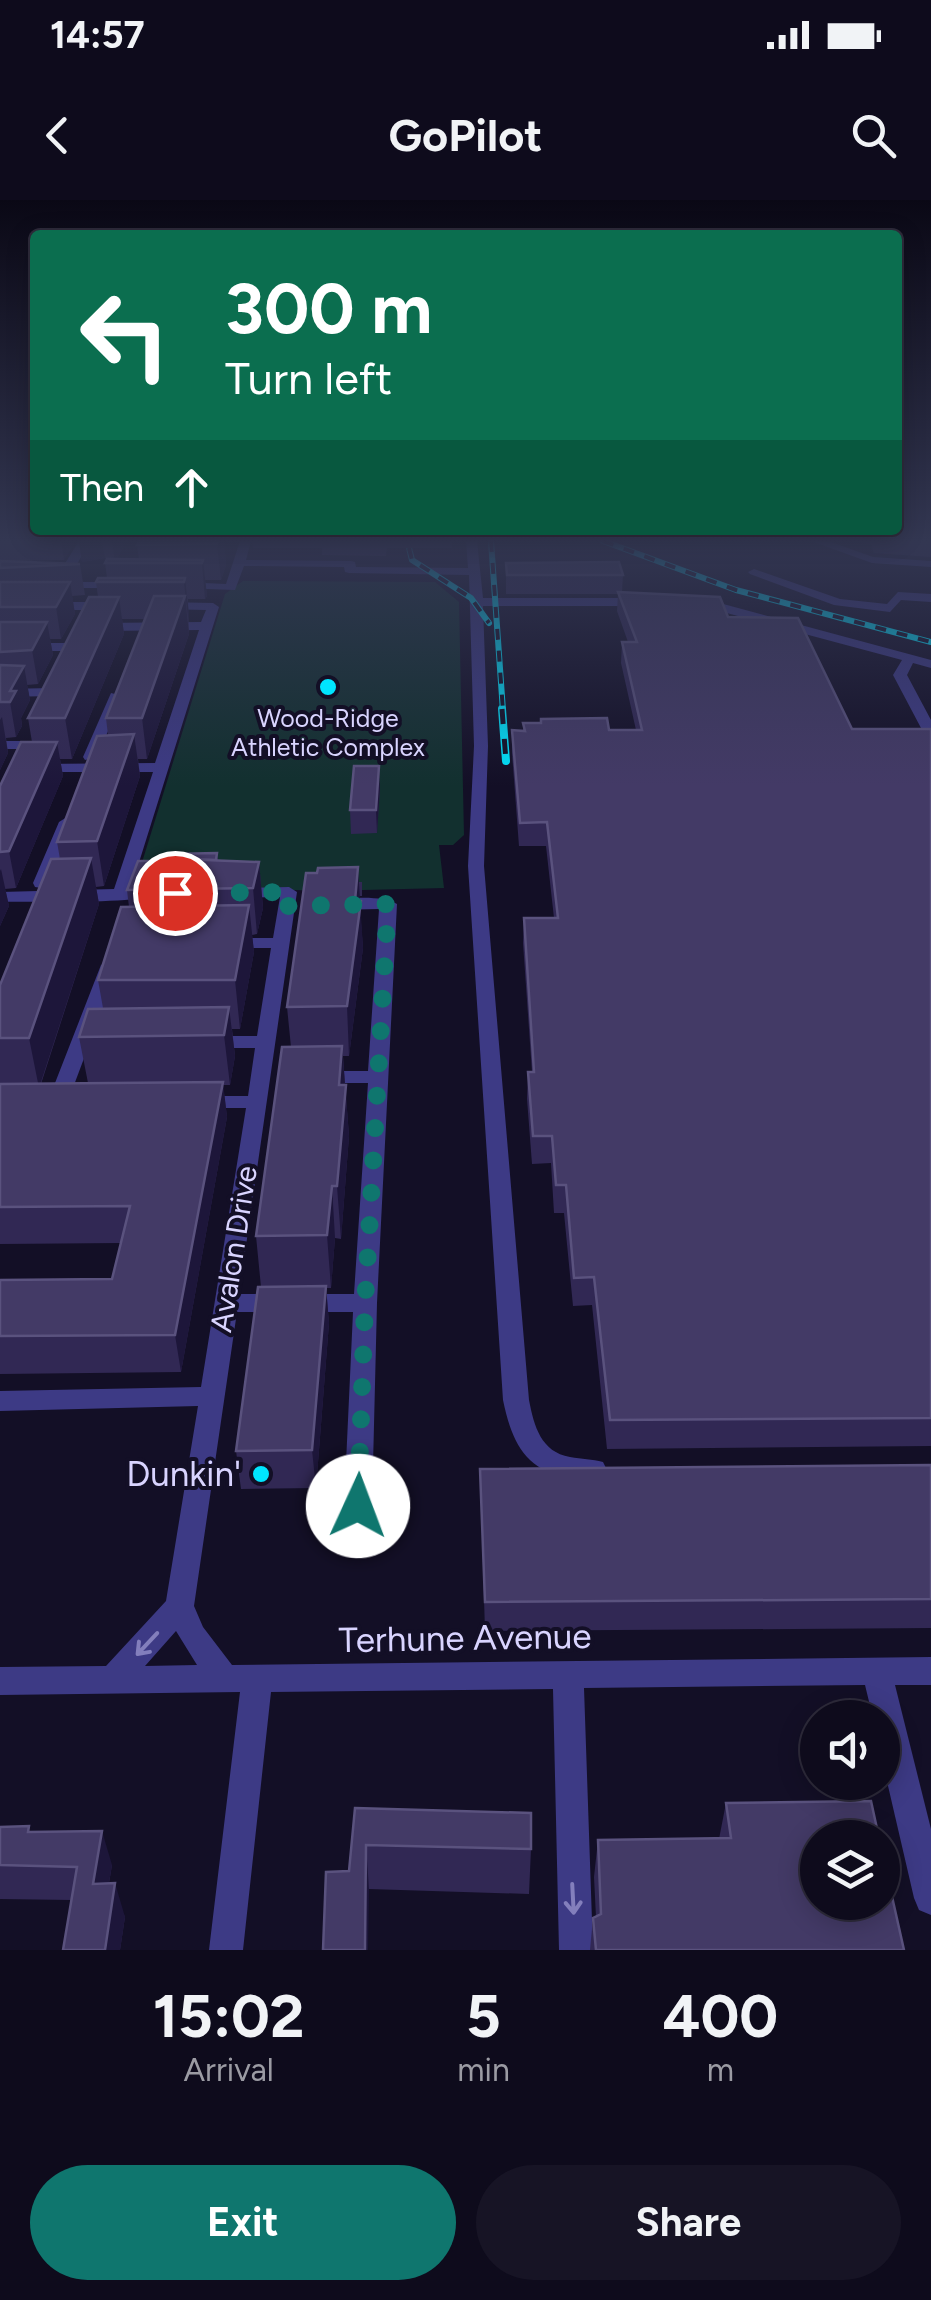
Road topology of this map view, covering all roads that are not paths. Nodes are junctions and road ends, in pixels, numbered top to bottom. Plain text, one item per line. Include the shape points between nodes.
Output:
1 (84, 623) edge
2 (207, 623) edge
3 (478, 623) edge
4 (780, 623) edge
5 (146, 626) junction
6 (206, 626) junction
7 (82, 627) junction
8 (138, 643) edge
9 (0, 647) edge
10 (74, 647) junction
11 (909, 659) junction
12 (931, 664) edge
13 (124, 677) edge
14 (60, 679) junction
15 (0, 692) edge
16 (46, 710) edge
17 (38, 727) edge
18 (928, 728) edge
19 (0, 745) edge
20 (30, 745) junction
21 (162, 767) junction
22 (88, 768) junction
23 (81, 786) edge
24 (74, 805) edge
25 (175, 893) edge
26 (213, 893) edge
27 (0, 897) edge
28 (36, 897) junction
29 (130, 900) junction
30 (300, 902) junction
31 (28, 915) edge
32 (281, 943) junction
33 (209, 944) edge
34 (118, 945) edge
35 (191, 1042) edge
36 (266, 1042) junction
37 (296, 1076) edge
38 (378, 1077) junction
39 (58, 1101) edge
40 (178, 1102) edge
41 (257, 1102) junction
42 (226, 1302) junction
43 (365, 1303) junction
44 (212, 1396) junction
45 (0, 1401) edge
46 (615, 1470) edge
47 (358, 1506) dead end
48 (180, 1606) junction
49 (931, 1671) edge
50 (877, 1672) junction
51 (568, 1674) junction
52 (242, 1679) junction
53 (0, 1681) edge
54 (112, 1681) junction
55 (931, 1898) edge
56 (226, 1950) edge
57 (576, 1950) edge

1 - 7 street
2 - 6 street
3 - 46 street via 476,866 516,1400 522,1432 544,1460
4 - 11 street
5 - 6 street
5 - 7 street
5 - 8 street
6 - 21 street
7 - 10 street
9 - 10 street
10 - 14 street
11 - 12 street
11 - 18 street via 900,675
13 - 22 street
14 - 15 street
14 - 16 street
17 - 20 street
19 - 20 street
20 - 22 street via 19,768
21 - 22 street
21 - 29 street
22 - 23 street
24 - 28 street
25 - 29 street
26 - 30 street
27 - 28 street
28 - 29 street
28 - 31 street
30 - 32 street, Avalon Drive
30 - 38 street via 388,904
32 - 33 street
32 - 36 street, Avalon Drive
34 - 39 street via 88,1043
35 - 36 street
36 - 41 street, Avalon Drive
37 - 38 street
38 - 43 street
40 - 41 street
41 - 42 street, Avalon Drive
42 - 43 street
42 - 44 street, Avalon Drive
43 - 47 street
44 - 45 street
44 - 48 street, Avalon Drive
48 - 52 street via 192,1635
48 -> 54 street
49 - 50 street, Terhune Avenue
50 - 51 street, Terhune Avenue
50 - 55 street
51 - 52 street, Terhune Avenue
51 -> 57 street
52 - 54 street, Terhune Avenue
52 - 56 street
53 - 54 street, Terhune Avenue

